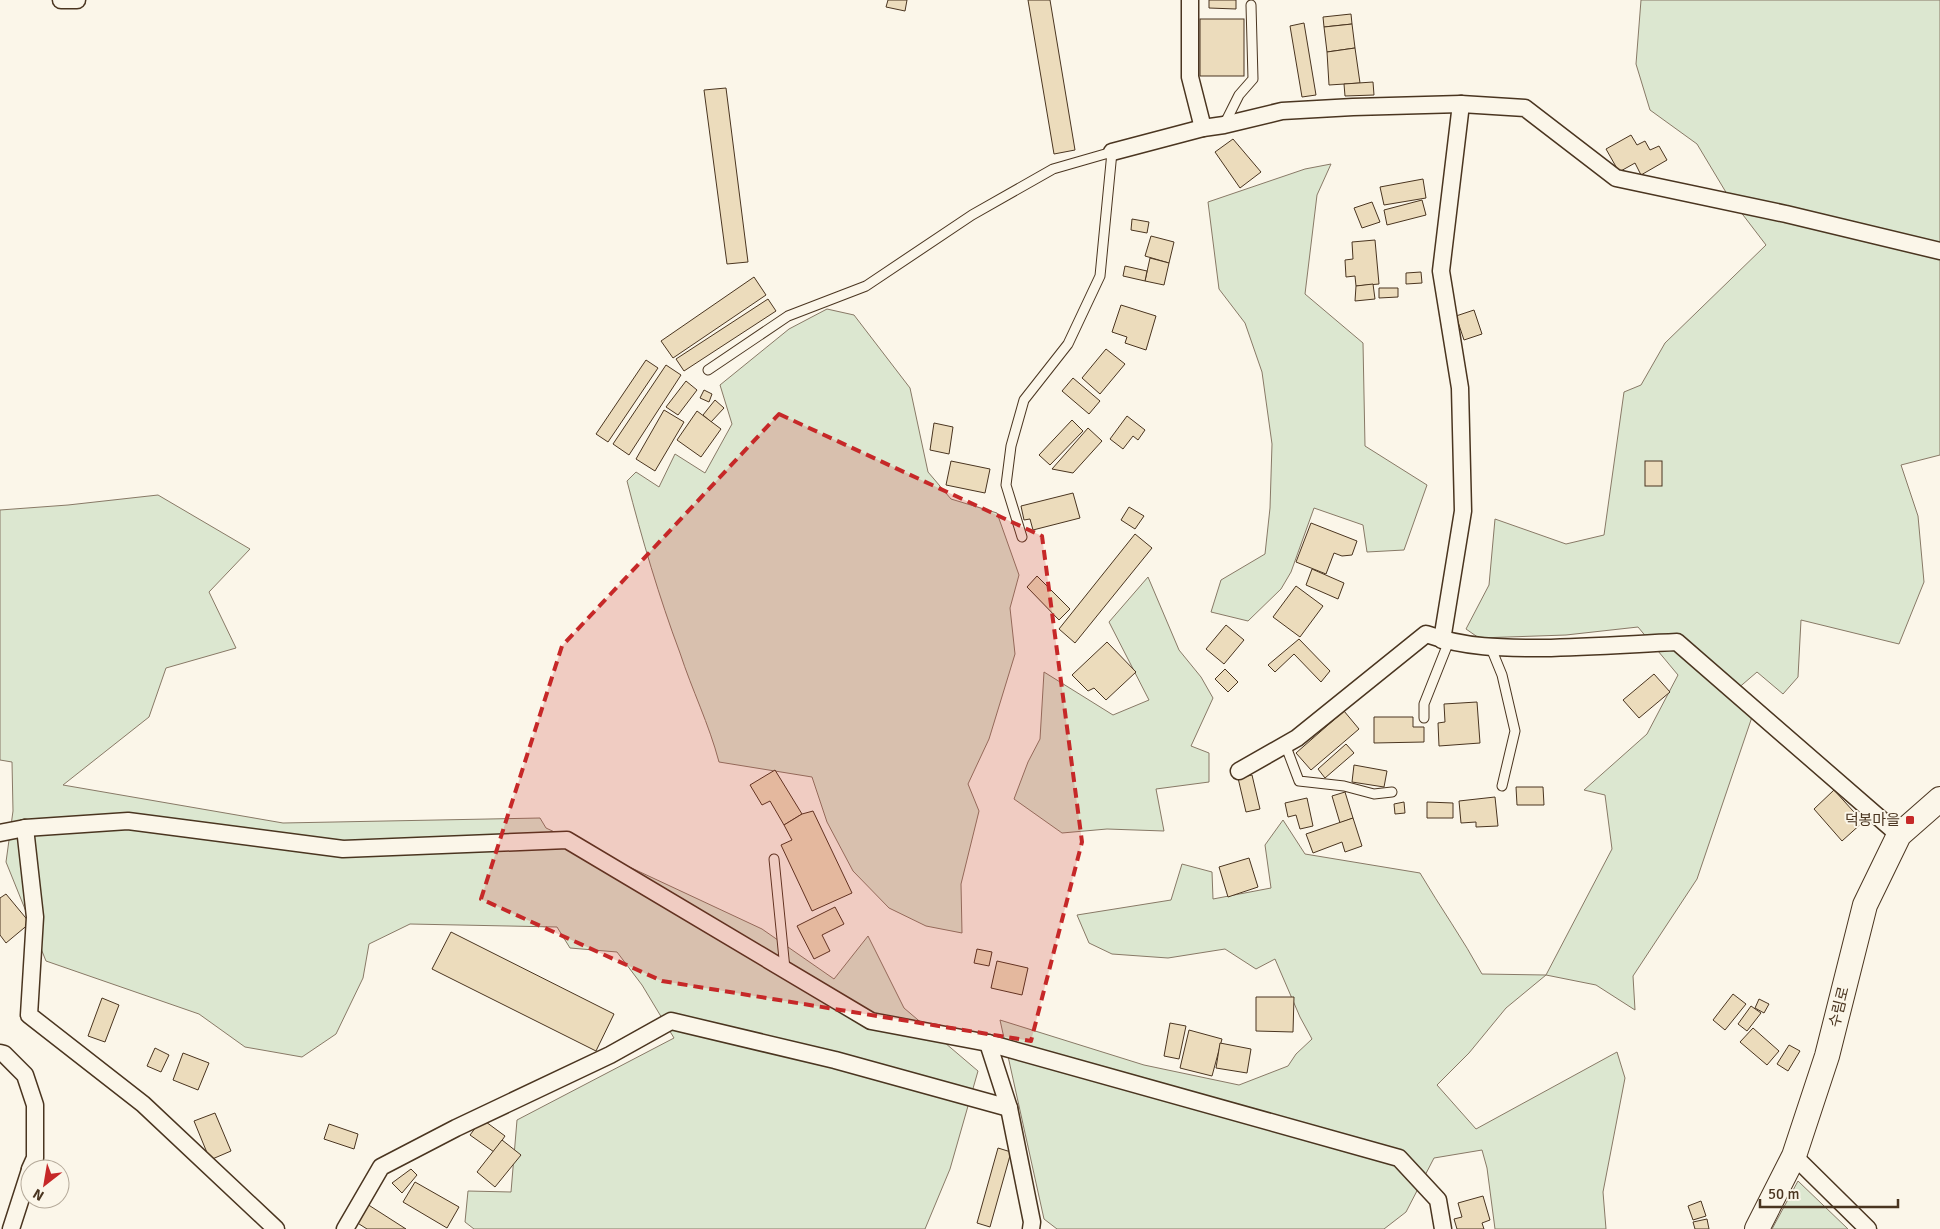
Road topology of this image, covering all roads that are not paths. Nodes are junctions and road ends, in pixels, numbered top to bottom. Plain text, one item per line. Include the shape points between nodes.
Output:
1 (61, 0) edge
2 (77, 0) edge
3 (1190, 0) edge
4 (1252, 5) dead end
5 (1461, 104) junction
6 (1224, 125) junction
7 (1203, 128) junction
8 (1112, 152) junction
9 (1940, 251) edge
10 (708, 370) dead end
11 (1022, 537) dead end
12 (1446, 640) junction
13 (1491, 648) junction
14 (1424, 718) dead end
15 (1285, 744) junction
16 (1239, 771) dead end
17 (1502, 786) dead end
18 (1392, 792) dead end
19 (1940, 799) edge
20 (25, 828) junction
21 (0, 834) edge
22 (1899, 835) junction
23 (774, 860) dead end
24 (784, 969) junction
25 (988, 1043) junction
26 (0, 1053) edge
27 (1009, 1108) junction
28 (1794, 1156) junction
29 (35, 1159) edge
30 (20, 1201) edge
31 (11, 1229) edge
32 (276, 1229) edge
33 (345, 1229) edge
34 (1031, 1229) edge
35 (1443, 1229) edge
36 (1757, 1229) edge
37 (1868, 1229) edge

1 - 2 street
3 - 7 street via 1190,77
4 - 6 lane via 1253,79 1239,95
5 - 6 street via 1282,111
5 - 9 street via 1525,108 1616,178
5 - 12 street via 1442,271 1460,388 1463,511
6 - 7 street
7 - 8 street
8 - 10 lane via 1053,169 972,215 866,286 788,316
8 - 11 lane via 1100,276 1068,344 1024,400 1011,446 1006,484
12 - 13 street
12 - 14 lane via 1424,704
12 - 15 street via 1426,634 1297,738
13 - 17 lane via 1502,675 1515,731
13 - 22 street via 1577,648 1677,642
15 - 16 street
15 - 18 lane via 1299,781 1344,786 1374,794
19 - 22 main road, 수림로
20 - 21 street
20 - 24 street via 128,821 343,849 568,840
20 - 32 street via 34,917 29,1015 143,1104
22 - 28 main road, 수림로 via 1865,904 1827,1056
23 - 24 lane
24 - 25 street via 871,1021
25 - 27 street
25 - 35 street via 1399,1158 1438,1200
26 - 29 street via 25,1075 35,1105
27 - 33 street via 835,1060 671,1022 381,1167
27 - 34 street
28 - 36 main road, 수림로
28 - 37 street
30 - 31 street

